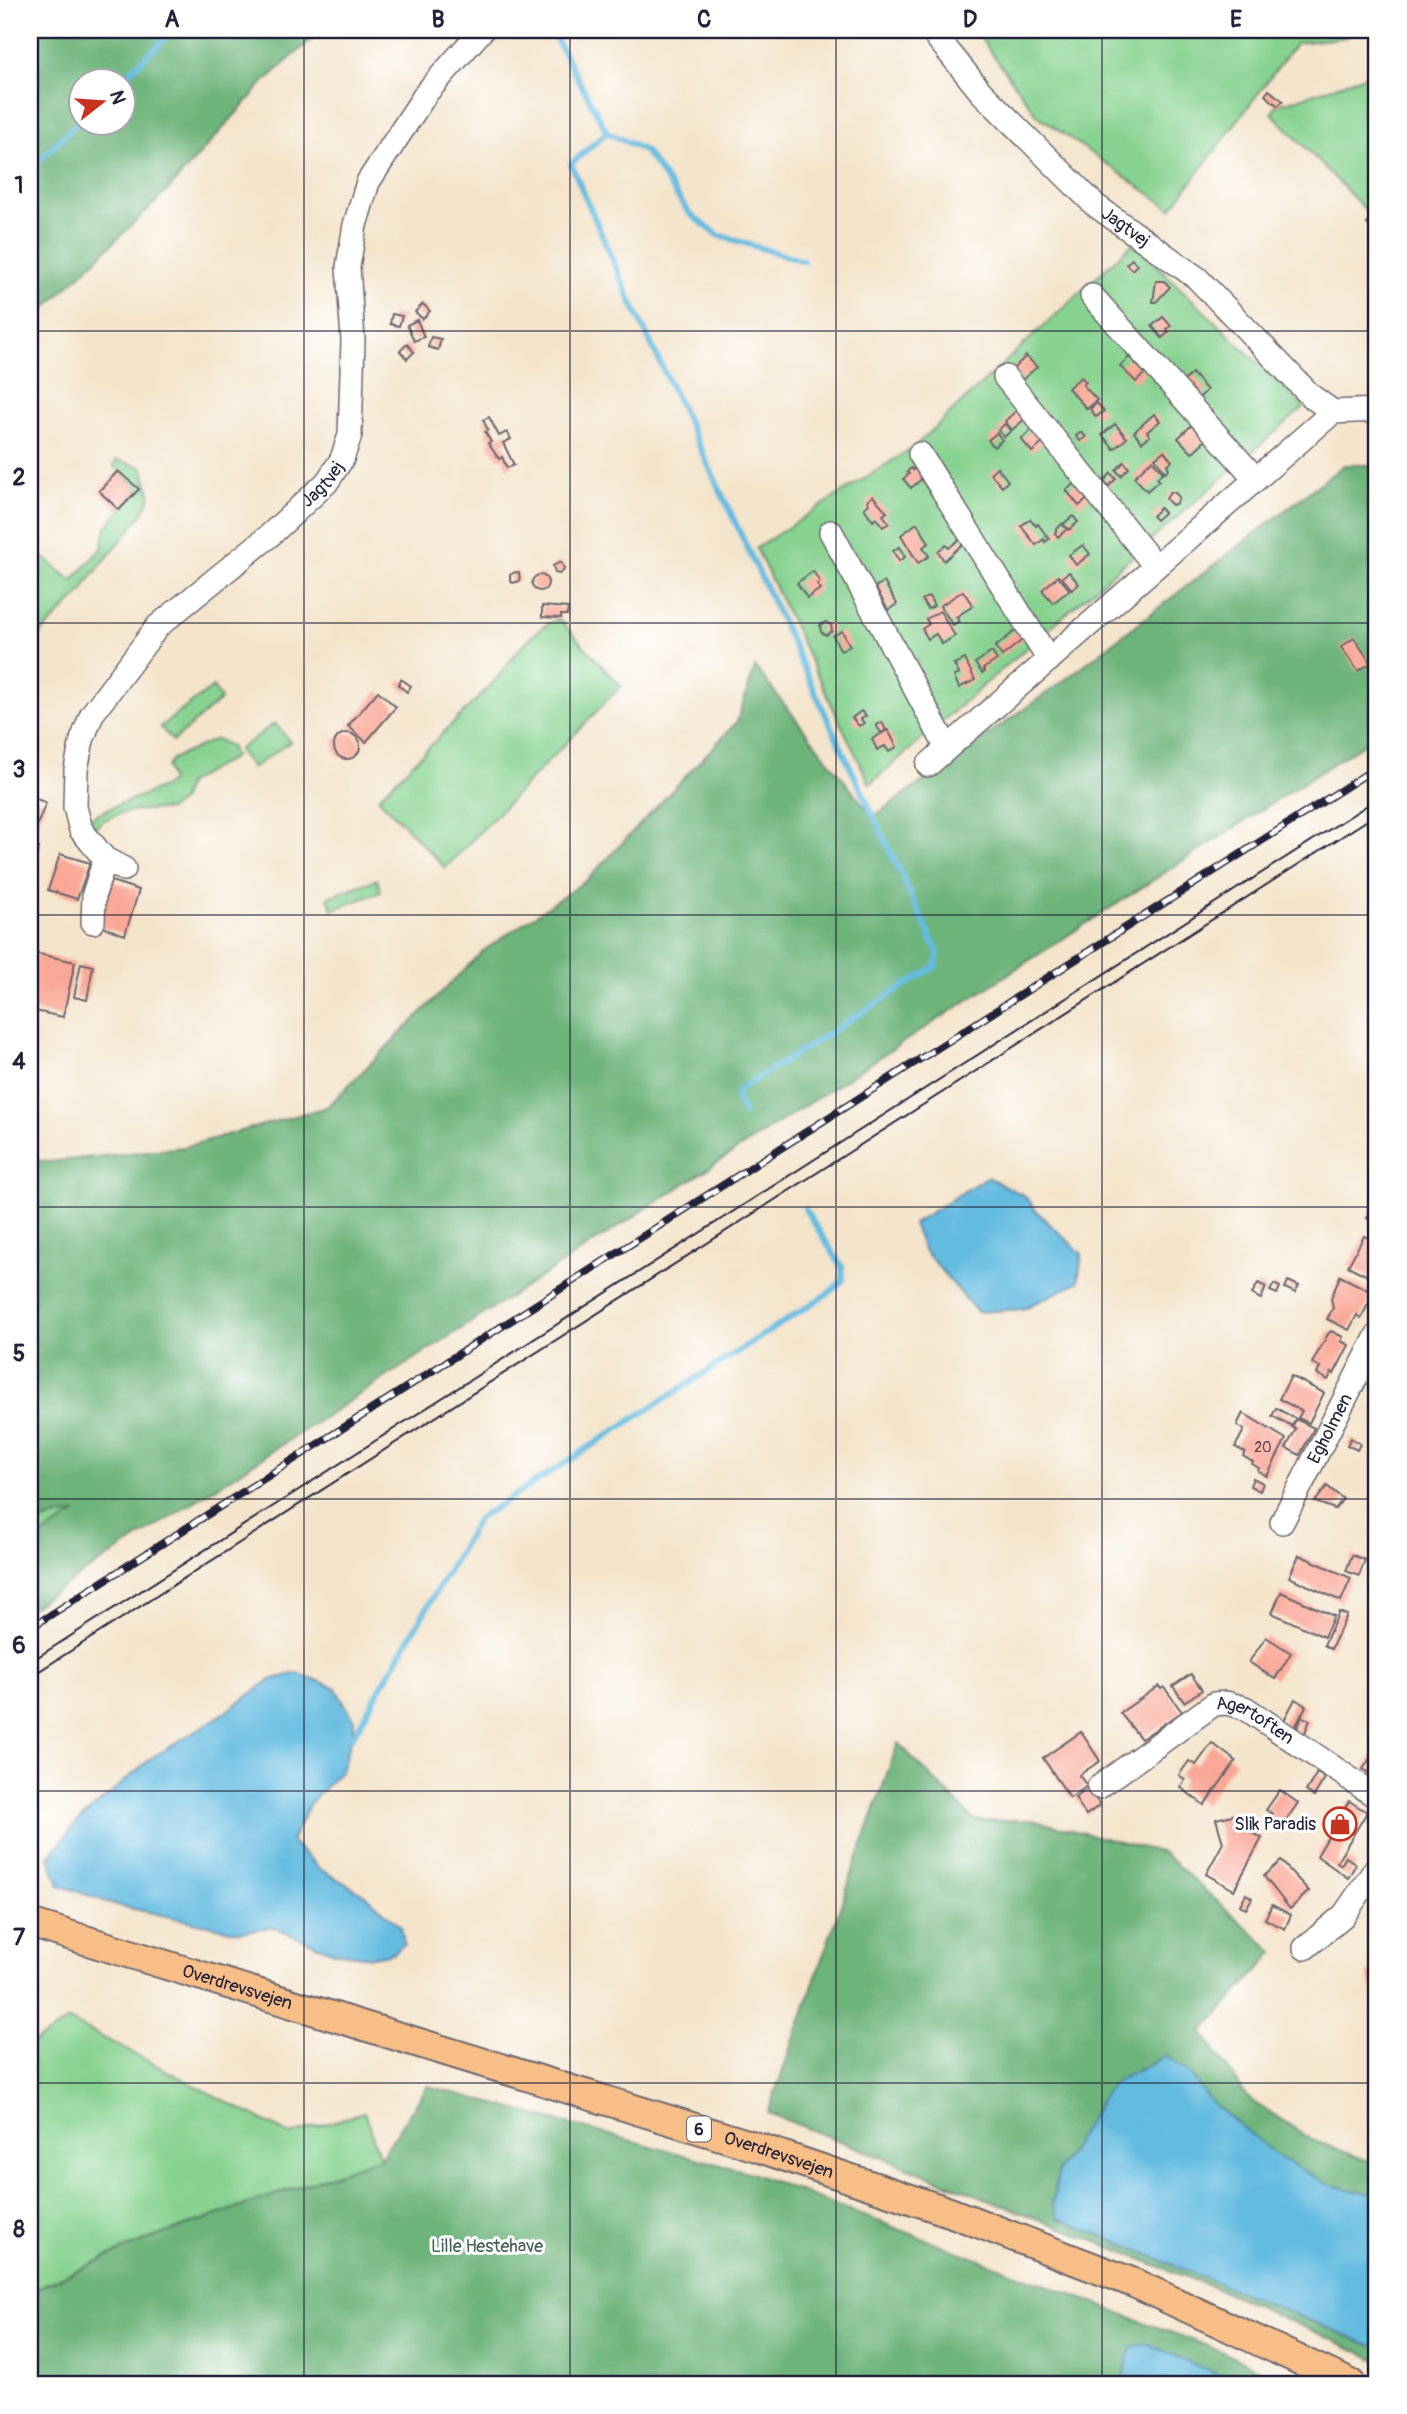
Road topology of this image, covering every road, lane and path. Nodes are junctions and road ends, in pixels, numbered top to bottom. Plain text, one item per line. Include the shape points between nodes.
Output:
1 (482, 30) edge
2 (931, 30) edge
3 (1092, 296) dead end
4 (1005, 377) dead end
5 (1377, 410) edge
6 (1333, 412) junction
7 (920, 454) dead end
8 (1255, 478) junction
9 (831, 532) dead end
10 (1155, 566) junction
11 (1049, 660) junction
12 (947, 748) junction
13 (928, 765) dead end
14 (93, 922) dead end
15 (1377, 1336) edge
16 (1282, 1522) dead end
17 (1098, 1787) dead end
18 (1377, 1797) edge
19 (1377, 1867) edge
20 (30, 1923) edge
21 (1305, 1948) dead end
22 (1351, 2384) edge

1 - 14 street, Jagtvej via 427,92 368,182 348,267 353,340 350,435 342,460 327,482 269,536 158,626 92,714 76,769 75,807 81,830 114,864 94,894
2 - 6 street, Jagtvej via 981,92 1095,205 1196,278 1311,396
3 - 8 street
4 - 10 street
5 - 6 street
6 - 8 street
7 - 11 street
8 - 10 street
9 - 12 street
10 - 11 street
11 - 12 street
12 - 13 street
15 - 16 street, Egholmen
17 - 18 street, Agertoften via 1214,1704 1226,1703 1245,1708
19 - 21 street via 1343,1914
20 - 22 main road, Overdrevsvejen / 6 via 760,2148 953,2213 1134,2283

